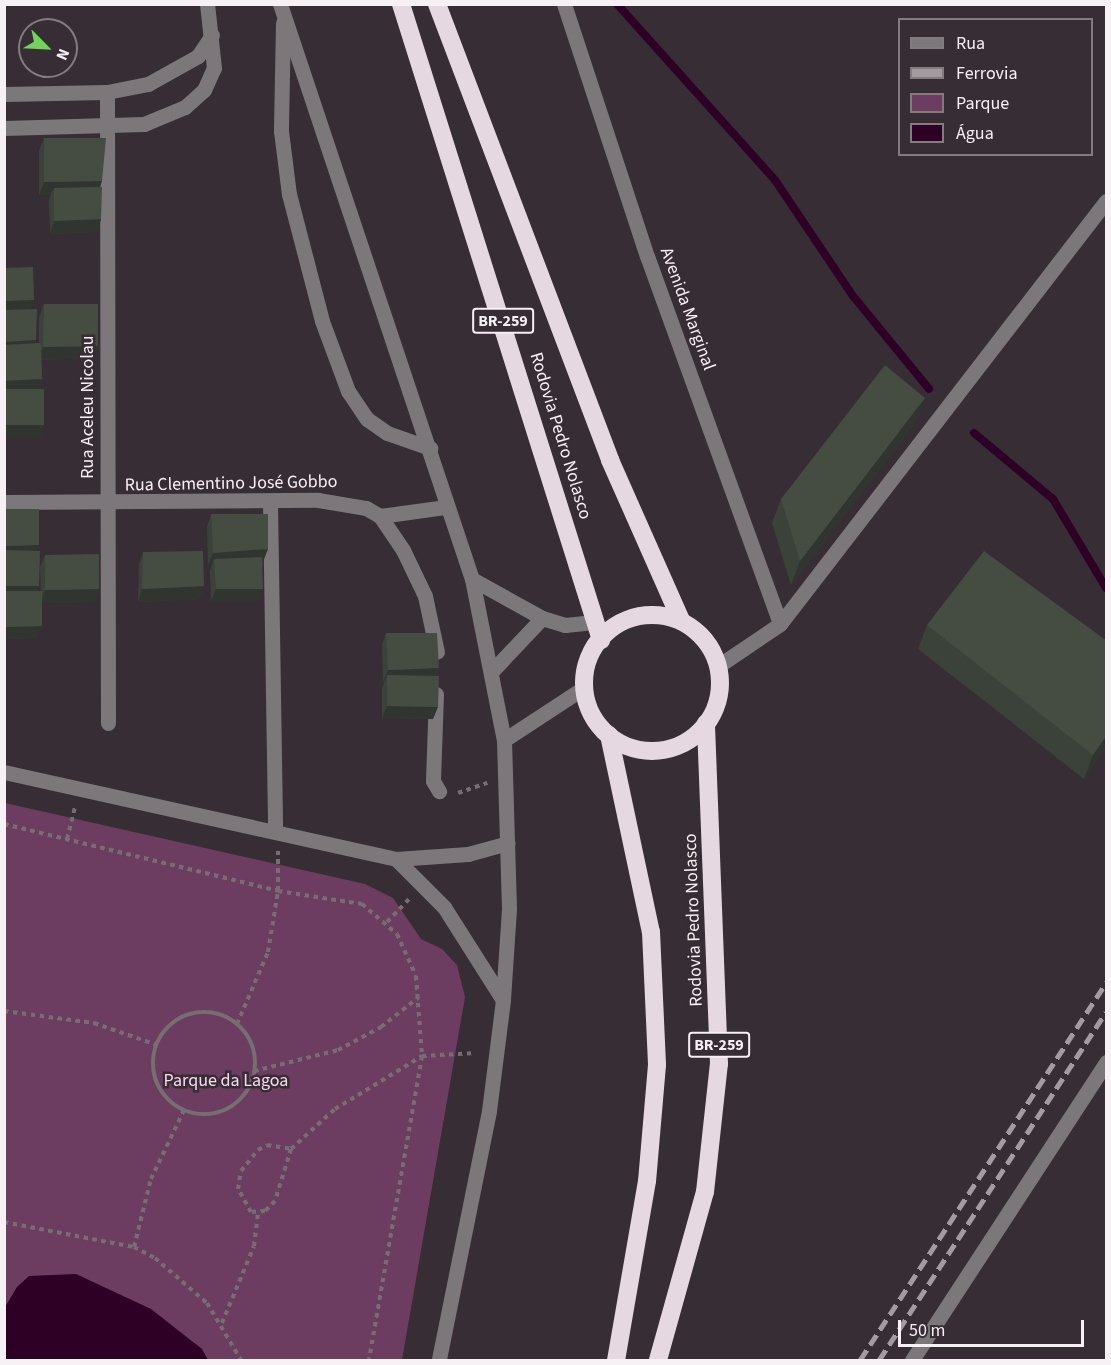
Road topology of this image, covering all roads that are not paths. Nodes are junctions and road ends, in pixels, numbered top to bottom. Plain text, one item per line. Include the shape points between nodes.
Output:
1 (207, 4) edge
2 (401, 4) edge
3 (437, 4) edge
4 (564, 4) edge
5 (282, 9) edge
6 (212, 35) junction
7 (107, 92) junction
8 (4, 94) edge
9 (110, 126) junction
10 (4, 128) edge
11 (1107, 201) edge
12 (430, 448) junction
13 (4, 502) edge
14 (270, 503) junction
15 (107, 506) junction
16 (446, 507) junction
17 (380, 516) junction
18 (472, 579) junction
19 (542, 618) junction
20 (681, 620) junction
21 (594, 622) junction
22 (780, 624) junction
23 (601, 640) junction
24 (718, 666) junction
25 (493, 670) junction
26 (582, 689) junction
27 (108, 723) dead end
28 (706, 723) junction
29 (609, 735) junction
30 (504, 740) junction
31 (4, 772) edge
32 (439, 791) road end
33 (276, 829) junction
34 (508, 843) junction
35 (396, 859) junction
36 (503, 1000) junction
37 (1107, 1062) edge
38 (439, 1360) edge
39 (616, 1360) edge
40 (658, 1360) edge
41 (912, 1360) edge

1 - 6 street
2 - 21 highway, Rodovia Pedro Nolasco / BR-259 via 549,465
3 - 20 highway, Rodovia Pedro Nolasco / BR-259 via 610,460
4 - 22 street, Avenida Marginal via 647,256
5 - 12 street
5 - 12 street via 281,131 289,194 322,321 348,391 367,419 387,433
6 - 7 street via 198,56 176,71 148,84
6 - 9 street via 214,68 204,90 185,107 144,124
7 - 8 street
7 - 9 street, Rua Aceleu Nicolau
9 - 10 street
9 - 15 street, Rua Aceleu Nicolau
11 - 22 street
12 - 16 street
13 - 15 street, Rua Clementino José Gobbo
14 - 15 street, Rua Clementino José Gobbo
14 - 17 street, Rua Clementino José Gobbo via 344,501
14 - 33 street
15 - 27 street, Rua Aceleu Nicolau
16 - 17 street
16 - 18 street
17 - 32 street via 425,596 435,626 433,782
18 - 19 street
18 - 25 street
19 - 21 street via 565,625
19 - 25 street
20 - 23 highway via 647,613 613,625
20 - 24 highway via 710,643
21 - 23 highway, Rodovia Pedro Nolasco / BR-259
22 - 24 street
23 - 26 highway via 589,653
24 - 28 highway via 722,677 715,713
25 - 30 street
26 - 29 highway via 595,723
26 - 30 street
28 - 29 highway via 692,741 658,753 622,747
28 - 40 highway, Rodovia Pedro Nolasco / BR-259 via 719,1064 705,1192
29 - 39 highway via 651,932 657,1065 647,1181
30 - 34 street
31 - 33 street
33 - 35 street
34 - 35 street via 468,854
34 - 36 street
35 - 36 street via 424,883
36 - 38 street via 489,1111
37 - 41 street

